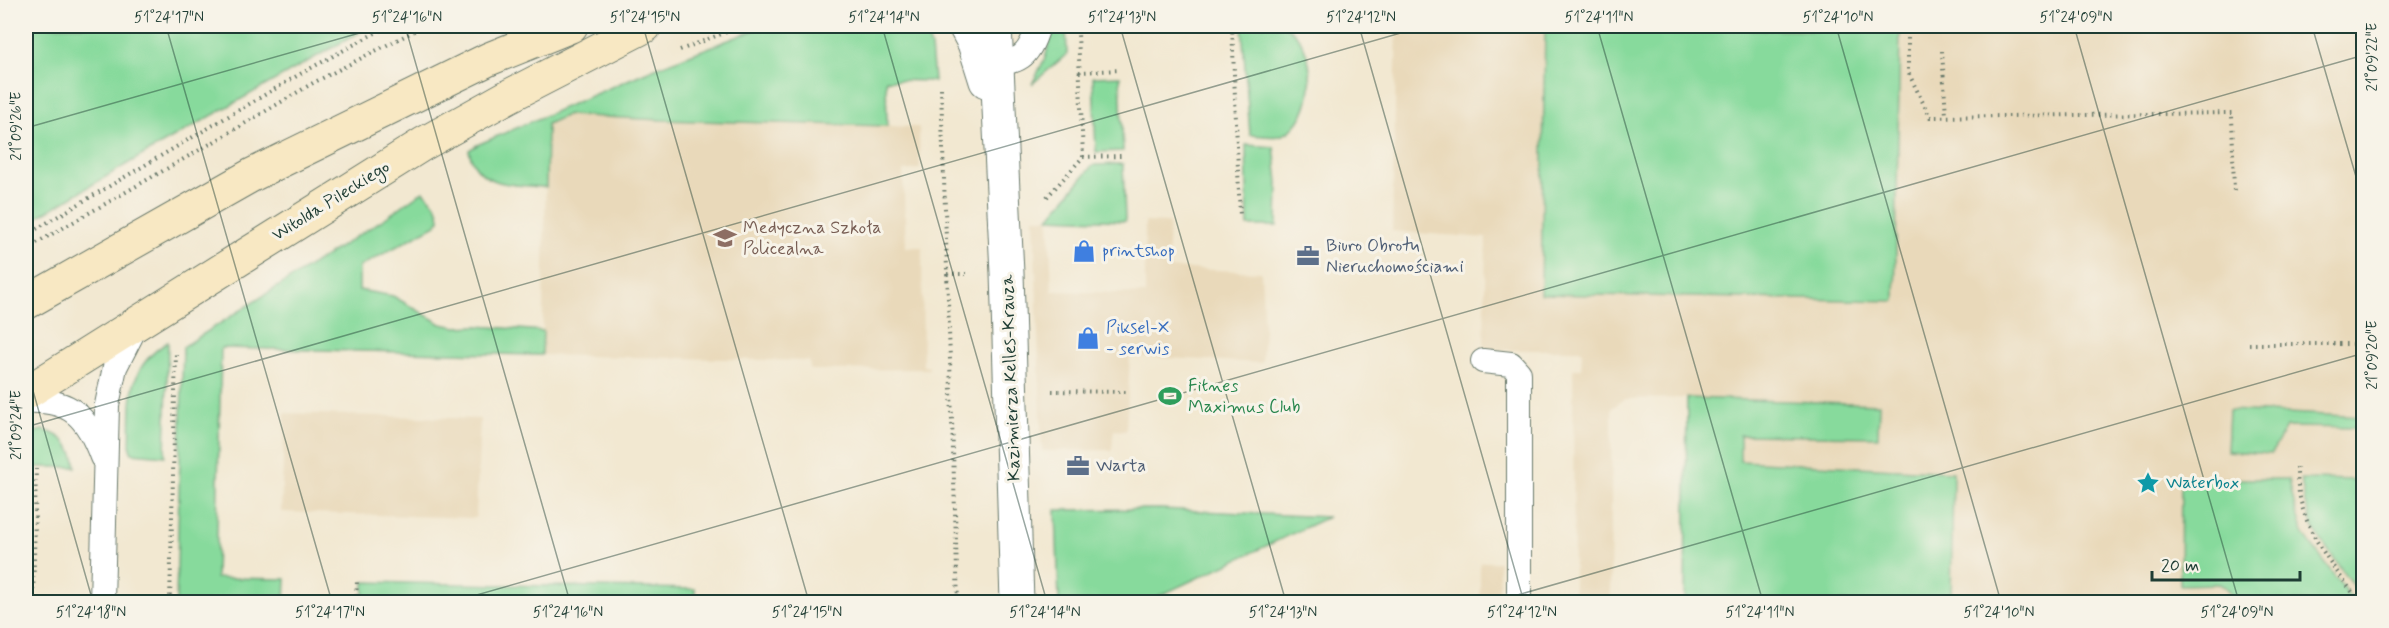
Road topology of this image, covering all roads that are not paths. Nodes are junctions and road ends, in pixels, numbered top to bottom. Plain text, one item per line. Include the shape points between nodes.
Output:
1 (571, 26) edge
2 (645, 26) edge
3 (965, 26) edge
4 (995, 26) edge
5 (1038, 26) edge
6 (990, 65) junction
7 (26, 303) edge
8 (137, 324) junction
9 (1484, 361) dead end
10 (26, 393) edge
11 (26, 401) edge
12 (105, 465) junction
13 (102, 603) edge
14 (1017, 603) edge
15 (1519, 603) edge

1 - 7 street via 489,59 252,175
2 - 8 street, Witolda Pileckiego via 423,144
3 - 6 street, Kazimierza Kelles-Krauza
4 - 6 street, Kazimierza Kelles-Krauza
5 - 6 lane via 1025,56
6 - 14 street, Kazimierza Kelles-Krauza via 1002,153
8 - 10 street, Witolda Pileckiego
8 - 12 lane via 115,368 107,405
9 - 15 lane via 1511,364 1520,373
11 - 12 lane via 46,400 78,413 93,434
12 - 13 lane

